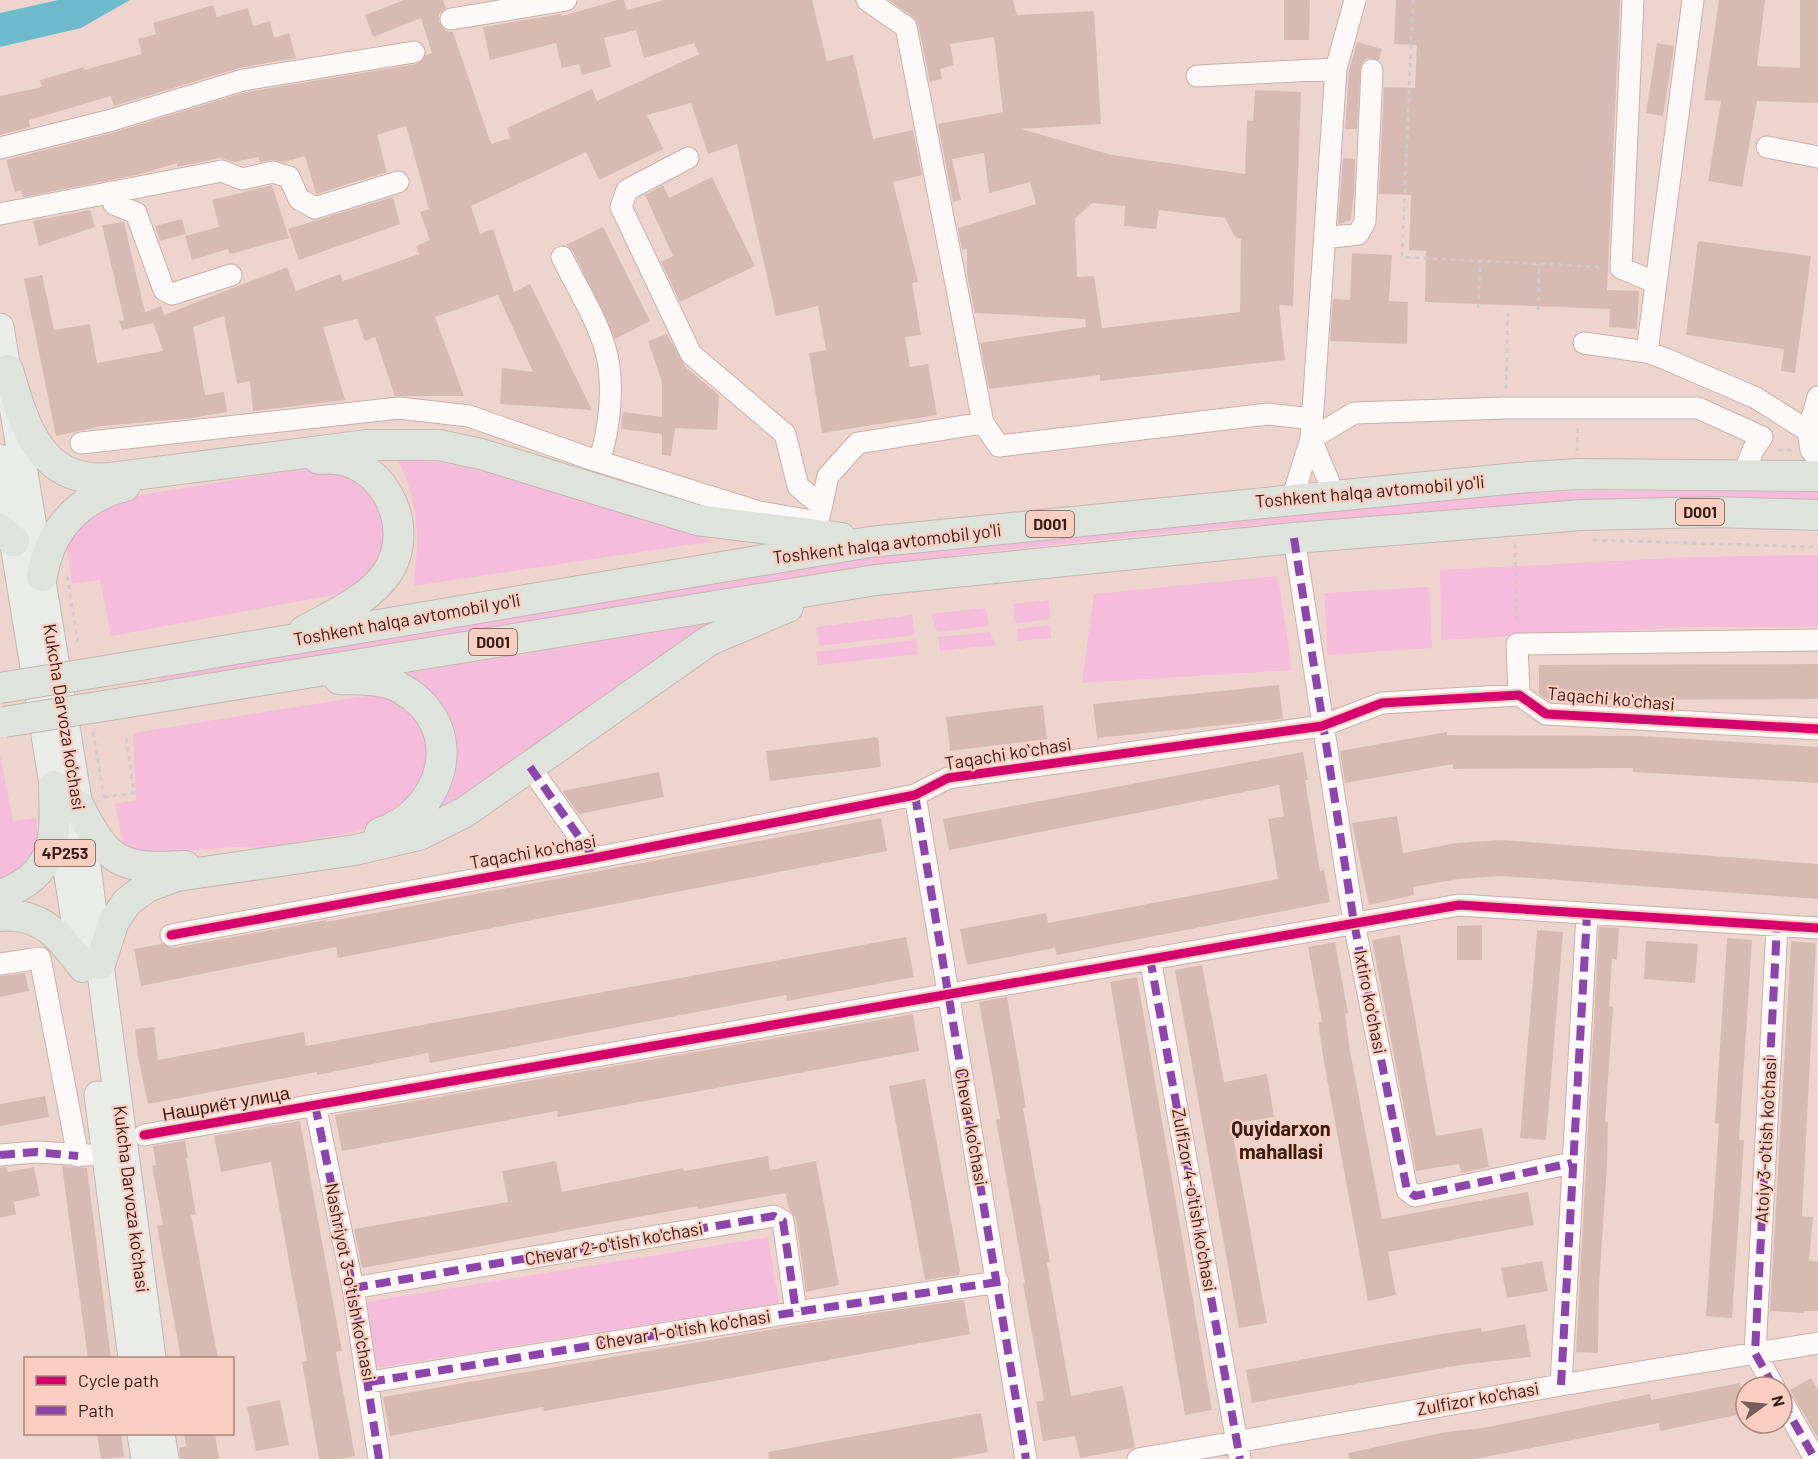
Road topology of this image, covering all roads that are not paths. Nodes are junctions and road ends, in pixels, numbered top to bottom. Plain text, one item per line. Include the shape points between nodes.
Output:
1 (566, 0) edge
2 (867, 0) edge
3 (1355, 0) edge
4 (1633, 0) edge
5 (1694, 0) edge
6 (451, 19) dead end
7 (414, 52) dead end
8 (1336, 69) junction
9 (1372, 70) dead end
10 (1197, 76) dead end
11 (1767, 147) dead end
12 (0, 148) edge
13 (1818, 157) edge
14 (688, 158) dead end
15 (398, 182) dead end
16 (110, 192) junction
17 (0, 214) edge
18 (1324, 238) junction
19 (562, 256) dead end
20 (231, 275) dead end
21 (1654, 282) junction
22 (0, 327) edge
23 (1584, 343) dead end
24 (1647, 352) junction
25 (8, 370) junction
26 (1818, 398) edge
27 (372, 411) junction
28 (982, 423) junction
29 (1312, 429) junction
30 (1813, 431) edge
31 (1762, 436) junction
32 (81, 443) dead end
33 (367, 445) junction
34 (1818, 457) edge
35 (0, 458) edge
36 (590, 468) junction
37 (1744, 474) junction
38 (1818, 476) edge
39 (1334, 494) junction
40 (1292, 499) junction
41 (1818, 515) edge
42 (819, 521) junction
43 (7, 535) edge
44 (1294, 538) junction
45 (870, 543) junction
46 (43, 577) junction
47 (876, 580) junction
48 (289, 640) junction
49 (1818, 640) edge
50 (295, 675) junction
51 (0, 688) edge
52 (1519, 695) junction
53 (2, 723) edge
54 (1322, 726) junction
55 (1818, 729) edge
56 (530, 767) junction
57 (54, 786) junction
58 (915, 795) junction
59 (96, 804) junction
60 (594, 858) junction
61 (0, 895) edge
62 (1587, 914) junction
63 (0, 916) edge
64 (1354, 923) junction
65 (1778, 926) junction
66 (1818, 928) edge
67 (171, 935) dead end
68 (1150, 958) junction
69 (0, 964) edge
70 (91, 965) junction
71 (949, 994) junction
72 (315, 1105) junction
73 (144, 1135) dead end
74 (105, 1151) junction
75 (0, 1155) edge
76 (78, 1156) junction
77 (1572, 1163) junction
78 (998, 1282) junction
79 (353, 1288) junction
80 (796, 1312) junction
81 (1818, 1343) edge
82 (1755, 1353) junction
83 (132, 1357) edge
84 (152, 1357) edge
85 (1767, 1375) edge
86 (370, 1382) junction
87 (1561, 1385) junction
88 (1794, 1422) edge
89 (141, 1435) edge
90 (161, 1435) edge
91 (1238, 1450) edge
92 (145, 1459) edge
93 (165, 1459) edge
94 (379, 1459) edge
95 (1026, 1459) edge
96 (1138, 1459) edge
97 (1815, 1459) edge

1 - 6 street
2 - 28 street via 906,27
3 - 8 street
4 - 21 street via 1621,268
5 - 21 street
7 - 12 street via 243,80 112,120
8 - 10 street
8 - 18 street
9 - 18 street via 1365,222 1358,234
11 - 13 street
14 - 42 street via 627,190 621,207 691,354 785,434 798,486
15 - 16 street via 315,207 299,199 289,177 273,172 242,179 222,171
16 - 17 street
16 - 20 street via 114,204 136,213 165,290 172,294
18 - 29 street
19 - 36 street via 606,349 608,434
21 - 24 street
22 - 25 main road, Kukcha Darvoza ko'chasi
23 - 24 street
24 - 30 street via 1756,398
25 - 33 highway via 22,414 38,446 59,468 80,478 110,478
25 - 46 main road, Kukcha Darvoza ko'chasi
26 - 30 street
27 - 32 street
27 - 33 street via 376,434
27 - 36 street via 399,408 469,416
28 - 29 street via 999,446 1268,414
28 - 42 street via 858,443 828,476
29 - 31 street via 1353,412 1698,408
29 - 39 street
29 - 40 street
30 - 31 street
30 - 34 street via 1811,450
31 - 37 street
33 - 36 highway via 439,445
35 - 43 main road, Kukcha Darvoza ko'chasi
36 - 42 highway via 697,520
37 - 38 highway, Toshkent halqa avtomobil yo'li / D001
37 - 39 highway, Toshkent halqa avtomobil yo'li / D001 via 1579,474
39 - 40 highway, Toshkent halqa avtomobil yo'li / D001
40 - 45 highway, Toshkent halqa avtomobil yo'li / D001
41 - 44 highway, Toshkent halqa avtomobil yo'li / D001 via 1582,515
42 - 45 highway
43 - 46 main road, Kukcha Darvoza ko'chasi
44 - 47 highway, Toshkent halqa avtomobil yo'li / D001
44 - 54 street, Ixtiro ko'chasi
45 - 48 highway, Toshkent halqa avtomobil yo'li / D001
46 - 48 highway via 47,551 59,529 83,504 102,493 135,484 323,458 349,463 380,484 394,506 399,534 394,559 380,583 370,591
46 - 57 main road, Kukcha Darvoza ko'chasi / 4Р253
46 - 59 main road, Kukcha Darvoza ko'chasi / 4Р253
47 - 50 highway, Toshkent halqa avtomobil yo'li / D001
47 - 56 highway via 783,608 710,640
48 - 51 highway, Toshkent halqa avtomobil yo'li / D001, bridge
49 - 52 street via 1518,644
50 - 53 highway, Toshkent halqa avtomobil yo'li / D001, bridge
50 - 59 highway via 390,683 424,709 439,735 441,765 431,795 412,817 386,831 338,843 154,867 106,852 96,840
52 - 54 street, Taqachi koʻchasi via 1382,703
52 - 55 street, Taqachi koʻchasi via 1546,714
54 - 58 street, Taqachi koʻchasi via 948,778
54 - 64 street, Ixtiro ko'chasi
56 - 60 street
56 - 70 highway via 465,812 419,835 355,850 177,876 153,884 121,910
57 - 61 highway via 54,840 48,859 26,882
57 - 70 main road, Kukcha Darvoza ko'chasi / 4Р253
58 - 60 street, Taqachi koʻchasi
58 - 71 street, Chevar ko'chasi
59 - 70 main road, Kukcha Darvoza ko'chasi / 4Р253
60 - 67 street, Taqachi koʻchasi
62 - 64 street, Нашриёт улица via 1459,905
62 - 65 street, Нашриёт улица
62 - 77 street
63 - 70 highway via 27,916 41,922
64 - 68 street, Нашриёт улица
64 - 77 street, Ixtiro ko'chasi via 1407,1190 1415,1196
65 - 66 street, Нашриёт улица
65 - 82 street, Atoiy 3-o'tish ko'chasi
68 - 71 street, Нашриёт улица
68 - 91 street, Zulfizor 4-o'tish ko'chasi
69 - 76 street via 40,958
70 - 74 main road, Kukcha Darvoza ko'chasi
70 - 84 main road, Kukcha Darvoza ko'chasi
71 - 72 street, Нашриёт улица
71 - 78 street, Chevar ko'chasi
72 - 73 street, Нашриёт улица
72 - 79 street, Nashriyot 3-o'tish ko'chasi
74 - 76 street
74 - 83 main road, Kukcha Darvoza ko'chasi
75 - 76 street via 36,1152
77 - 87 street
78 - 80 street, Chevar 1-o'tish ko'chasi
78 - 95 street, Chevar ko'chasi
79 - 80 street, Chevar 2-o'tish ko'chasi via 774,1216 783,1221
79 - 86 street, Nashriyot 3-o'tish ko'chasi
80 - 86 street, Chevar 1-o'tish ko'chasi
81 - 82 street, Zulfizor ko'chasi
82 - 85 street
82 - 87 street, Zulfizor ko'chasi
86 - 94 street, Nashriyot 3-o'tish ko'chasi
87 - 91 street, Zulfizor ko'chasi
88 - 97 street
89 - 92 main road
90 - 93 main road
91 - 96 street, Zulfizor ko'chasi

